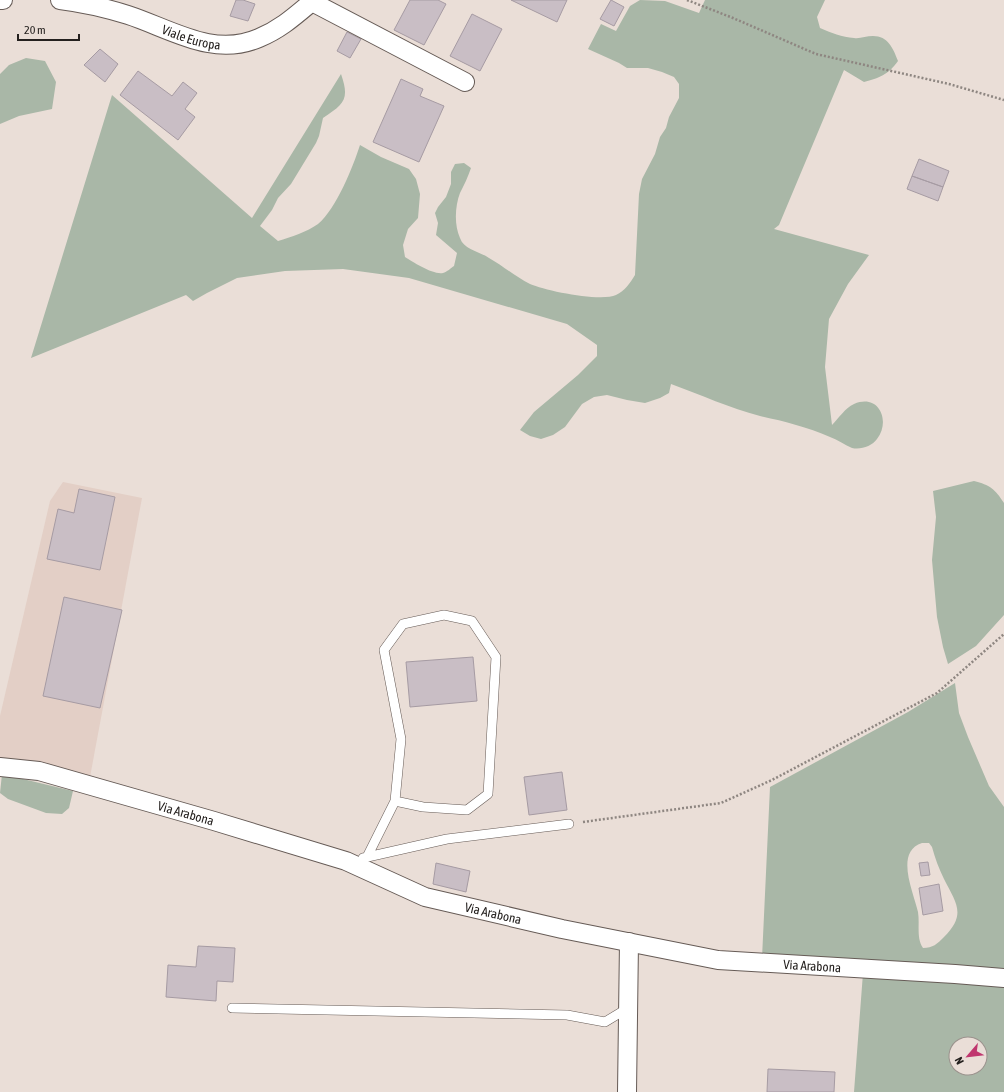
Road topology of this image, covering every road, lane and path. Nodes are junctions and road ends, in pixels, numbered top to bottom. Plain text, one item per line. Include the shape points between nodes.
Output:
1 (60, 0) edge
2 (687, 0) edge
3 (313, 1) edge
4 (465, 82) dead end
5 (1004, 100) edge
6 (1004, 634) edge
7 (0, 767) edge
8 (395, 801) junction
9 (569, 824) joint
10 (367, 857) junction
11 (346, 861) junction
12 (629, 942) junction
13 (1004, 978) edge
14 (232, 1008) dead end
15 (628, 1008) junction
16 (627, 1092) edge

1 - 3 street, Viale Europa via 90,4 130,15 192,40 220,46 258,39 283,26
2 - 5 path via 816,54 949,84
3 - 4 street
6 - 9 path via 937,693 722,804
7 - 11 street, Via Arabona via 39,771
8 - 8 lane via 401,739 384,650 403,624 444,615 472,621 496,657 488,794 466,810 423,807
8 - 10 lane
9 - 10 lane via 447,839
10 - 11 lane
11 - 12 street, Via Arabona via 425,897
12 - 13 street, Via Arabona via 718,960
12 - 15 street
14 - 15 lane via 567,1015 605,1022
15 - 16 street

